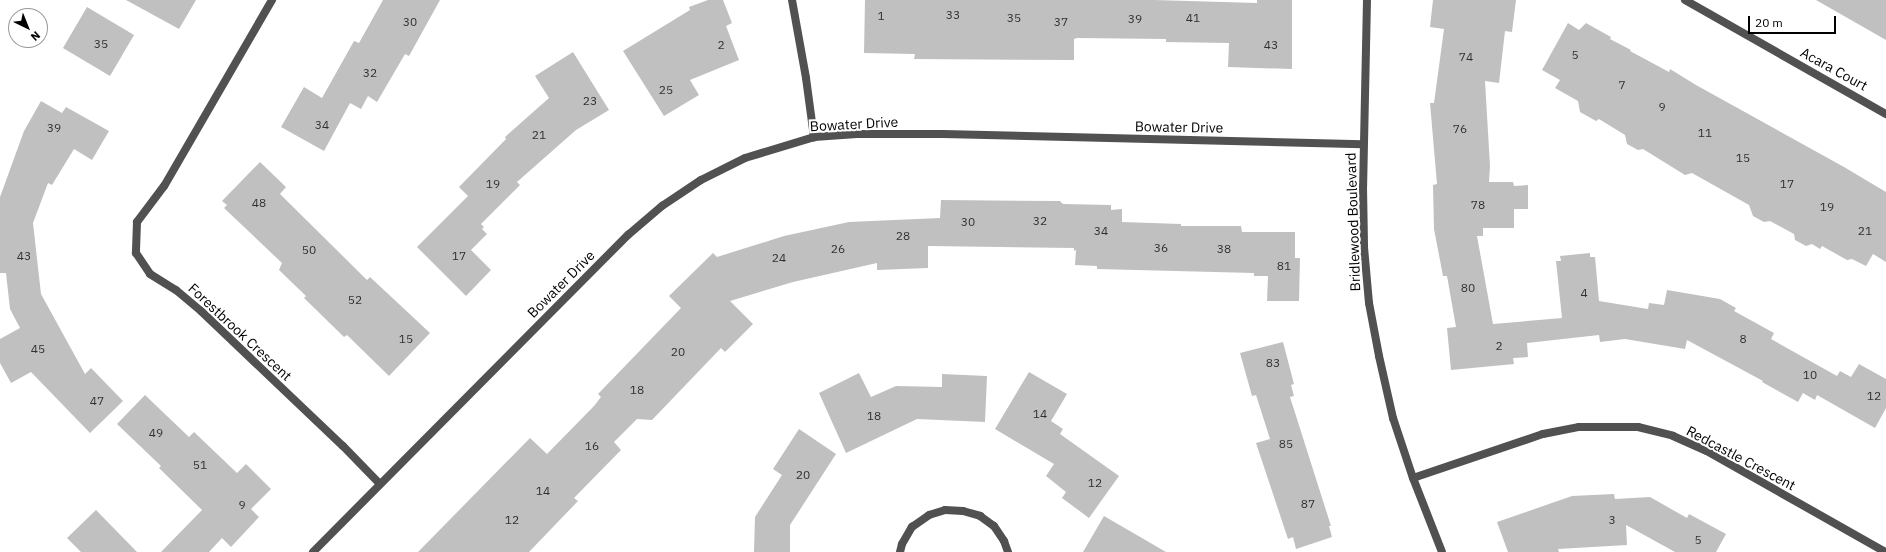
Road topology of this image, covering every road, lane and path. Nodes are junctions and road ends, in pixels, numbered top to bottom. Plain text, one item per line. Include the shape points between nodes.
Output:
1 (272, 0) edge
2 (792, 0) edge
3 (1367, 0) edge
4 (1685, 0) edge
5 (1886, 114) edge
6 (814, 137) junction
7 (1363, 144) junction
8 (1413, 478) junction
9 (380, 484) junction
10 (313, 552) edge
11 (900, 552) edge
12 (1008, 552) edge
13 (1442, 552) edge
14 (1885, 552) edge

1 - 9 street, Forestbrook Crescent via 164,186 137,222 136,253 150,274 176,290 202,311
2 - 6 street
3 - 7 street, Bridlewood Boulevard
4 - 5 street, Acara Court
6 - 7 street, Bowater Drive via 943,134
6 - 9 street, Bowater Drive via 745,158 701,180 662,206 628,235
7 - 8 street, Bridlewood Boulevard via 1364,247 1369,303 1393,418
8 - 13 street, Bridlewood Boulevard
8 - 14 street, Redcastle Crescent via 1543,434 1579,427 1638,427 1673,436 1705,450
9 - 10 street, Bowater Drive
11 - 12 street via 912,527 928,516 946,510 980,516 994,526

